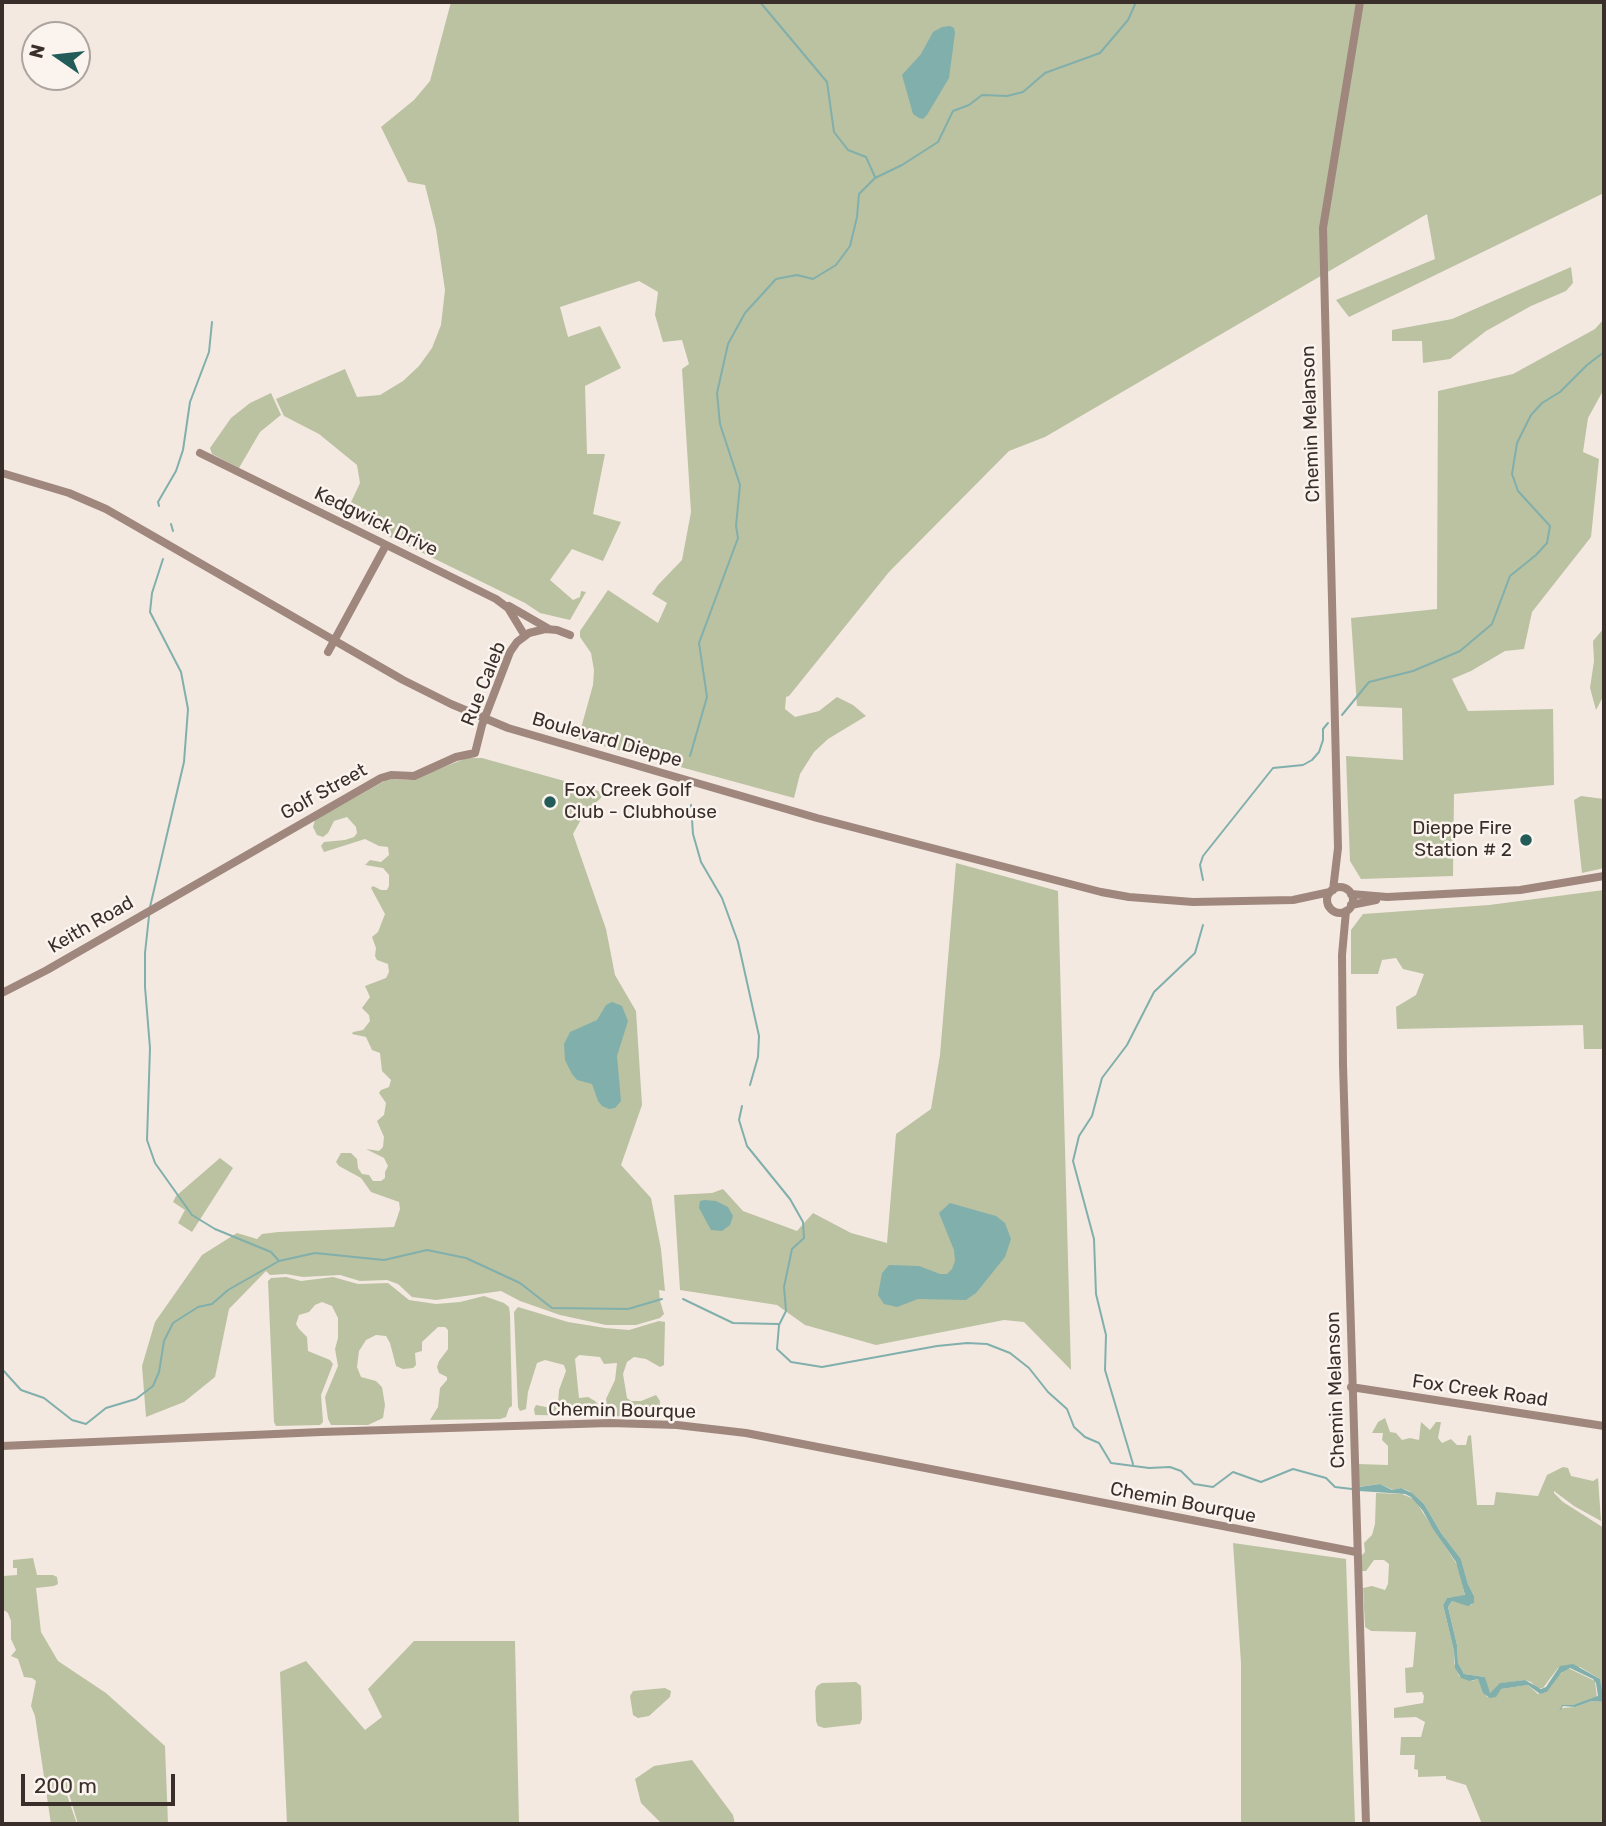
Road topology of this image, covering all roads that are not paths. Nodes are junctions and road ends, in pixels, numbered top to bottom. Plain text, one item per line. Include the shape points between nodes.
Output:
1 (1360, 2) edge
2 (200, 453) dead end
3 (2, 473) edge
4 (386, 545) junction
5 (505, 604) junction
6 (341, 628) junction
7 (549, 629) junction
8 (324, 633) junction
9 (570, 635) dead end
10 (525, 636) junction
11 (335, 639) junction
12 (347, 646) junction
13 (328, 652) dead end
14 (484, 718) junction
15 (475, 753) joint
16 (1338, 848) junction
17 (1604, 876) edge
18 (196, 883) joint
19 (1331, 891) junction
20 (1348, 891) junction
21 (1387, 897) junction
22 (1293, 900) junction
23 (1349, 908) junction
24 (1332, 910) junction
25 (1342, 955) junction
26 (2, 993) edge
27 (1351, 1387) junction
28 (1604, 1426) edge
29 (2, 1446) edge
30 (1356, 1552) junction
31 (1366, 1824) edge

1 - 16 street, Chemin Melanson via 1323,228
2 - 4 street, Kedgwick Drive
3 - 8 street, Boulevard Dieppe via 106,509
4 - 5 street, Kedgwick Drive
4 - 6 street
5 - 7 street, Kedgwick Drive
5 - 10 street
6 - 8 street
6 - 11 street
6 - 12 street
7 - 9 street
7 - 10 street, Rue Caleb
8 - 11 street, Boulevard Dieppe
10 - 14 street, Rue Caleb via 510,652
11 - 12 street, Boulevard Dieppe
11 - 13 street
12 - 14 street, Boulevard Dieppe via 418,688
14 - 15 street, Rue Caleb
14 - 22 street, Boulevard Dieppe via 817,818 1072,886 1164,901
15 - 18 street, Golf Street via 410,776 383,777
16 - 19 street
16 - 20 street
17 - 21 street via 1520,890
18 - 26 street, Keith Road
19 - 20 street
19 - 22 street
19 - 24 street via 1327,902
20 - 21 street
20 - 23 street
21 - 23 street
22 - 24 street via 1318,902
23 - 24 street
23 - 25 street
24 - 25 street
25 - 27 street, Chemin Melanson
27 - 28 street, Fox Creek Road
27 - 30 street, Chemin Melanson
29 - 30 street, Chemin Bourque via 610,1423 677,1425 746,1433
30 - 31 street, Chemin Melanson

